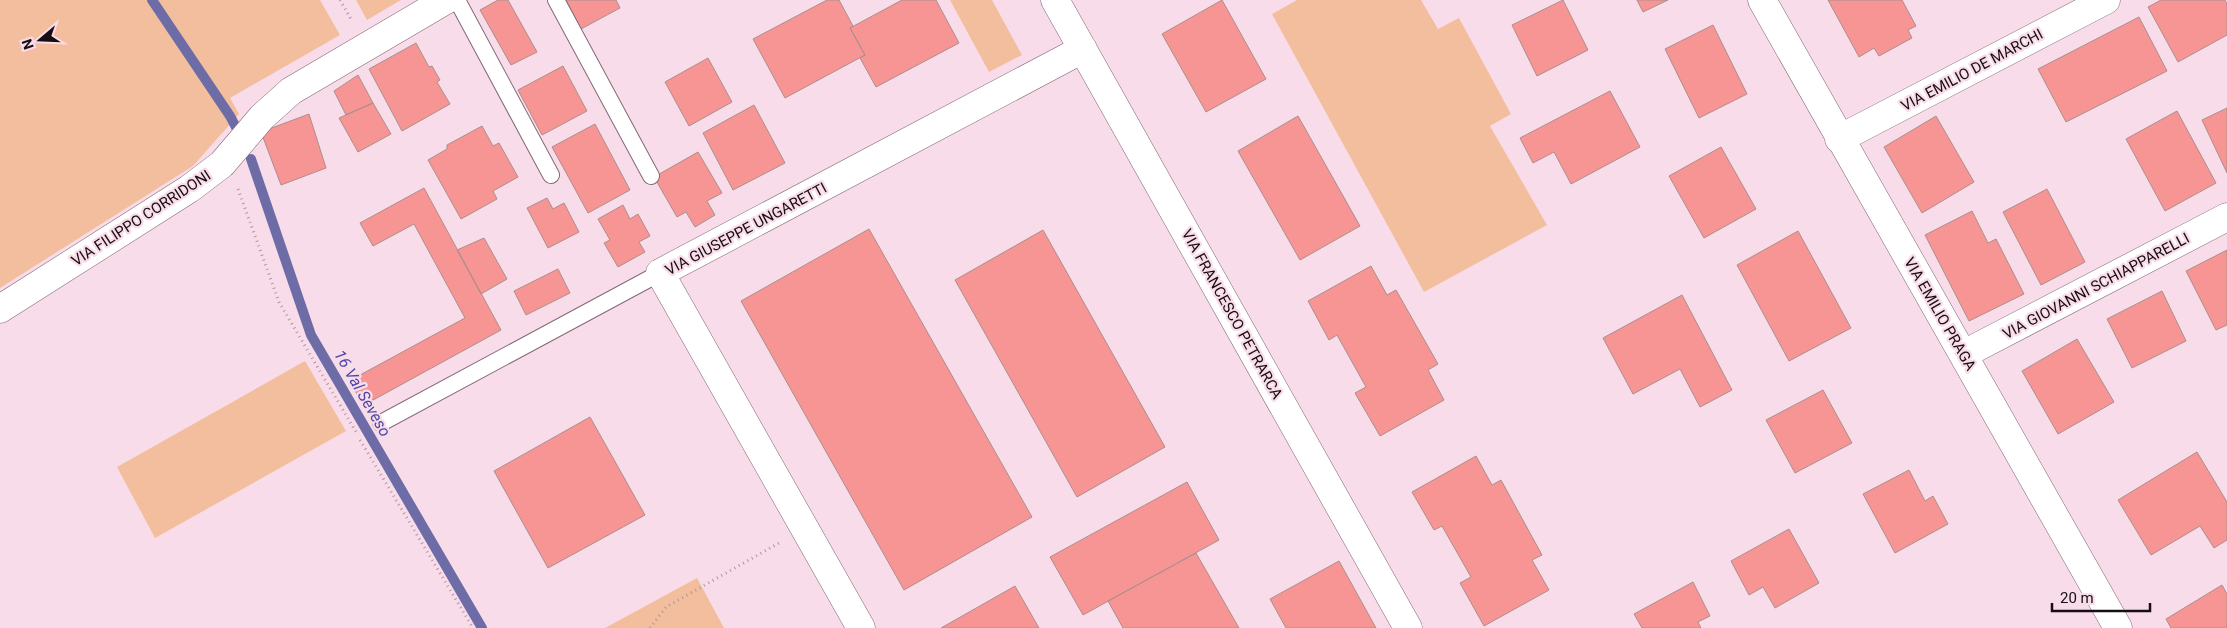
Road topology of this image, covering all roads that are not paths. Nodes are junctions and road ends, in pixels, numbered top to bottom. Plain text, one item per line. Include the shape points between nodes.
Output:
1 (446, 0) edge
2 (457, 0) edge
3 (556, 0) edge
4 (1055, 0) edge
5 (1762, 0) edge
6 (2106, 0) edge
7 (1082, 49) junction
8 (1839, 139) junction
9 (551, 175) dead end
10 (651, 176) dead end
11 (2227, 217) edge
12 (660, 273) junction
13 (0, 309) edge
14 (1964, 354) junction
15 (381, 423) dead end
16 (861, 628) edge
17 (1408, 628) edge
18 (2118, 628) edge

1 - 13 street, VIA FILIPPO CORRIDONI via 280,98 222,164 189,189
2 - 9 lane
3 - 10 lane
4 - 7 street, VIA FRANCESCO PETRARCA
5 - 8 street, VIA EMILIO PRAGA
6 - 8 street, VIA EMILIO DE MARCHI
7 - 12 street, VIA GIUSEPPE UNGARETTI
7 - 17 street, VIA FRANCESCO PETRARCA
8 - 14 street, VIA EMILIO PRAGA
11 - 14 street, VIA GIOVANNI SCHIAPPARELLI
12 - 15 lane
12 - 16 street, VIA GIUSEPPE UNGARETTI
14 - 18 street, VIA EMILIO PRAGA

